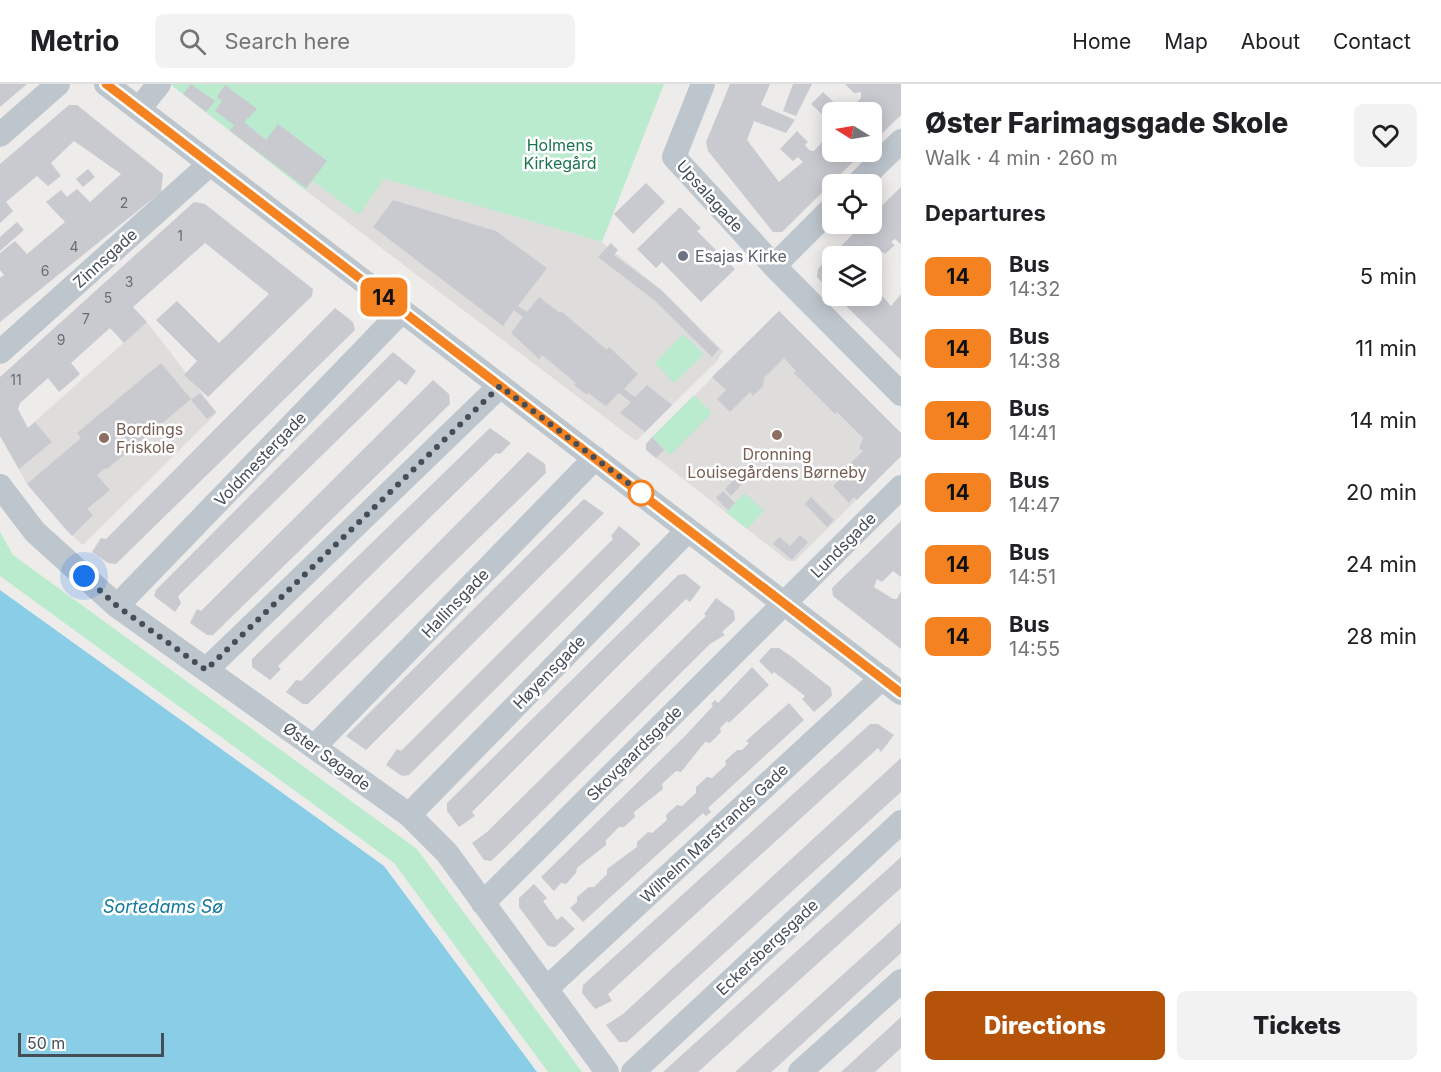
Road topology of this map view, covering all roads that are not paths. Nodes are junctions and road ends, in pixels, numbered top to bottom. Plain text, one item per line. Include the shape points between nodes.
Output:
1 (58, 84) edge
2 (106, 84) edge
3 (159, 84) edge
4 (703, 84) edge
5 (139, 109) junction
6 (0, 135) edge
7 (901, 141) edge
8 (210, 164) junction
9 (866, 174) edge
10 (822, 218) edge
11 (774, 266) junction
12 (402, 311) junction
13 (0, 352) edge
14 (500, 386) junction
15 (901, 394) edge
16 (595, 458) junction
17 (0, 486) edge
18 (901, 487) edge
19 (688, 530) junction
20 (784, 603) junction
21 (117, 606) junction
22 (206, 670) junction
23 (882, 678) junction
24 (901, 693) edge
25 (314, 747) junction
26 (409, 815) junction
27 (901, 822) edge
28 (483, 903) junction
29 (901, 981) edge
30 (546, 989) junction
31 (607, 1072) edge
32 (633, 1072) edge
33 (800, 1072) edge

1 - 6 street
2 - 5 street
3 - 5 street
4 - 11 street, Upsalagade via 674,157
5 - 8 street
7 - 9 street
8 - 12 street
8 - 13 street, Zinnsgade
10 - 11 street
11 - 15 street, Upsalagade
12 - 14 street
12 - 21 street, Voldmestergade
14 - 16 street
14 - 22 street
16 - 19 street
16 - 25 street, Hallinsgade
17 - 21 street, Øster Søgade via 35,532
18 - 20 street, Lundsgade
19 - 20 street
19 - 26 street, Høyensgade
20 - 23 street
20 - 28 street, Skovgaardsgade
21 - 22 street, Øster Søgade
22 - 25 street, Øster Søgade
23 - 24 street
23 - 30 street, Wilhelm Marstrands Gade
25 - 26 street, Øster Søgade
26 - 28 street, Øster Søgade via 447,853
27 - 32 street, Eckersbergsgade
28 - 30 street, Øster Søgade
29 - 33 street
30 - 31 street, Øster Søgade

